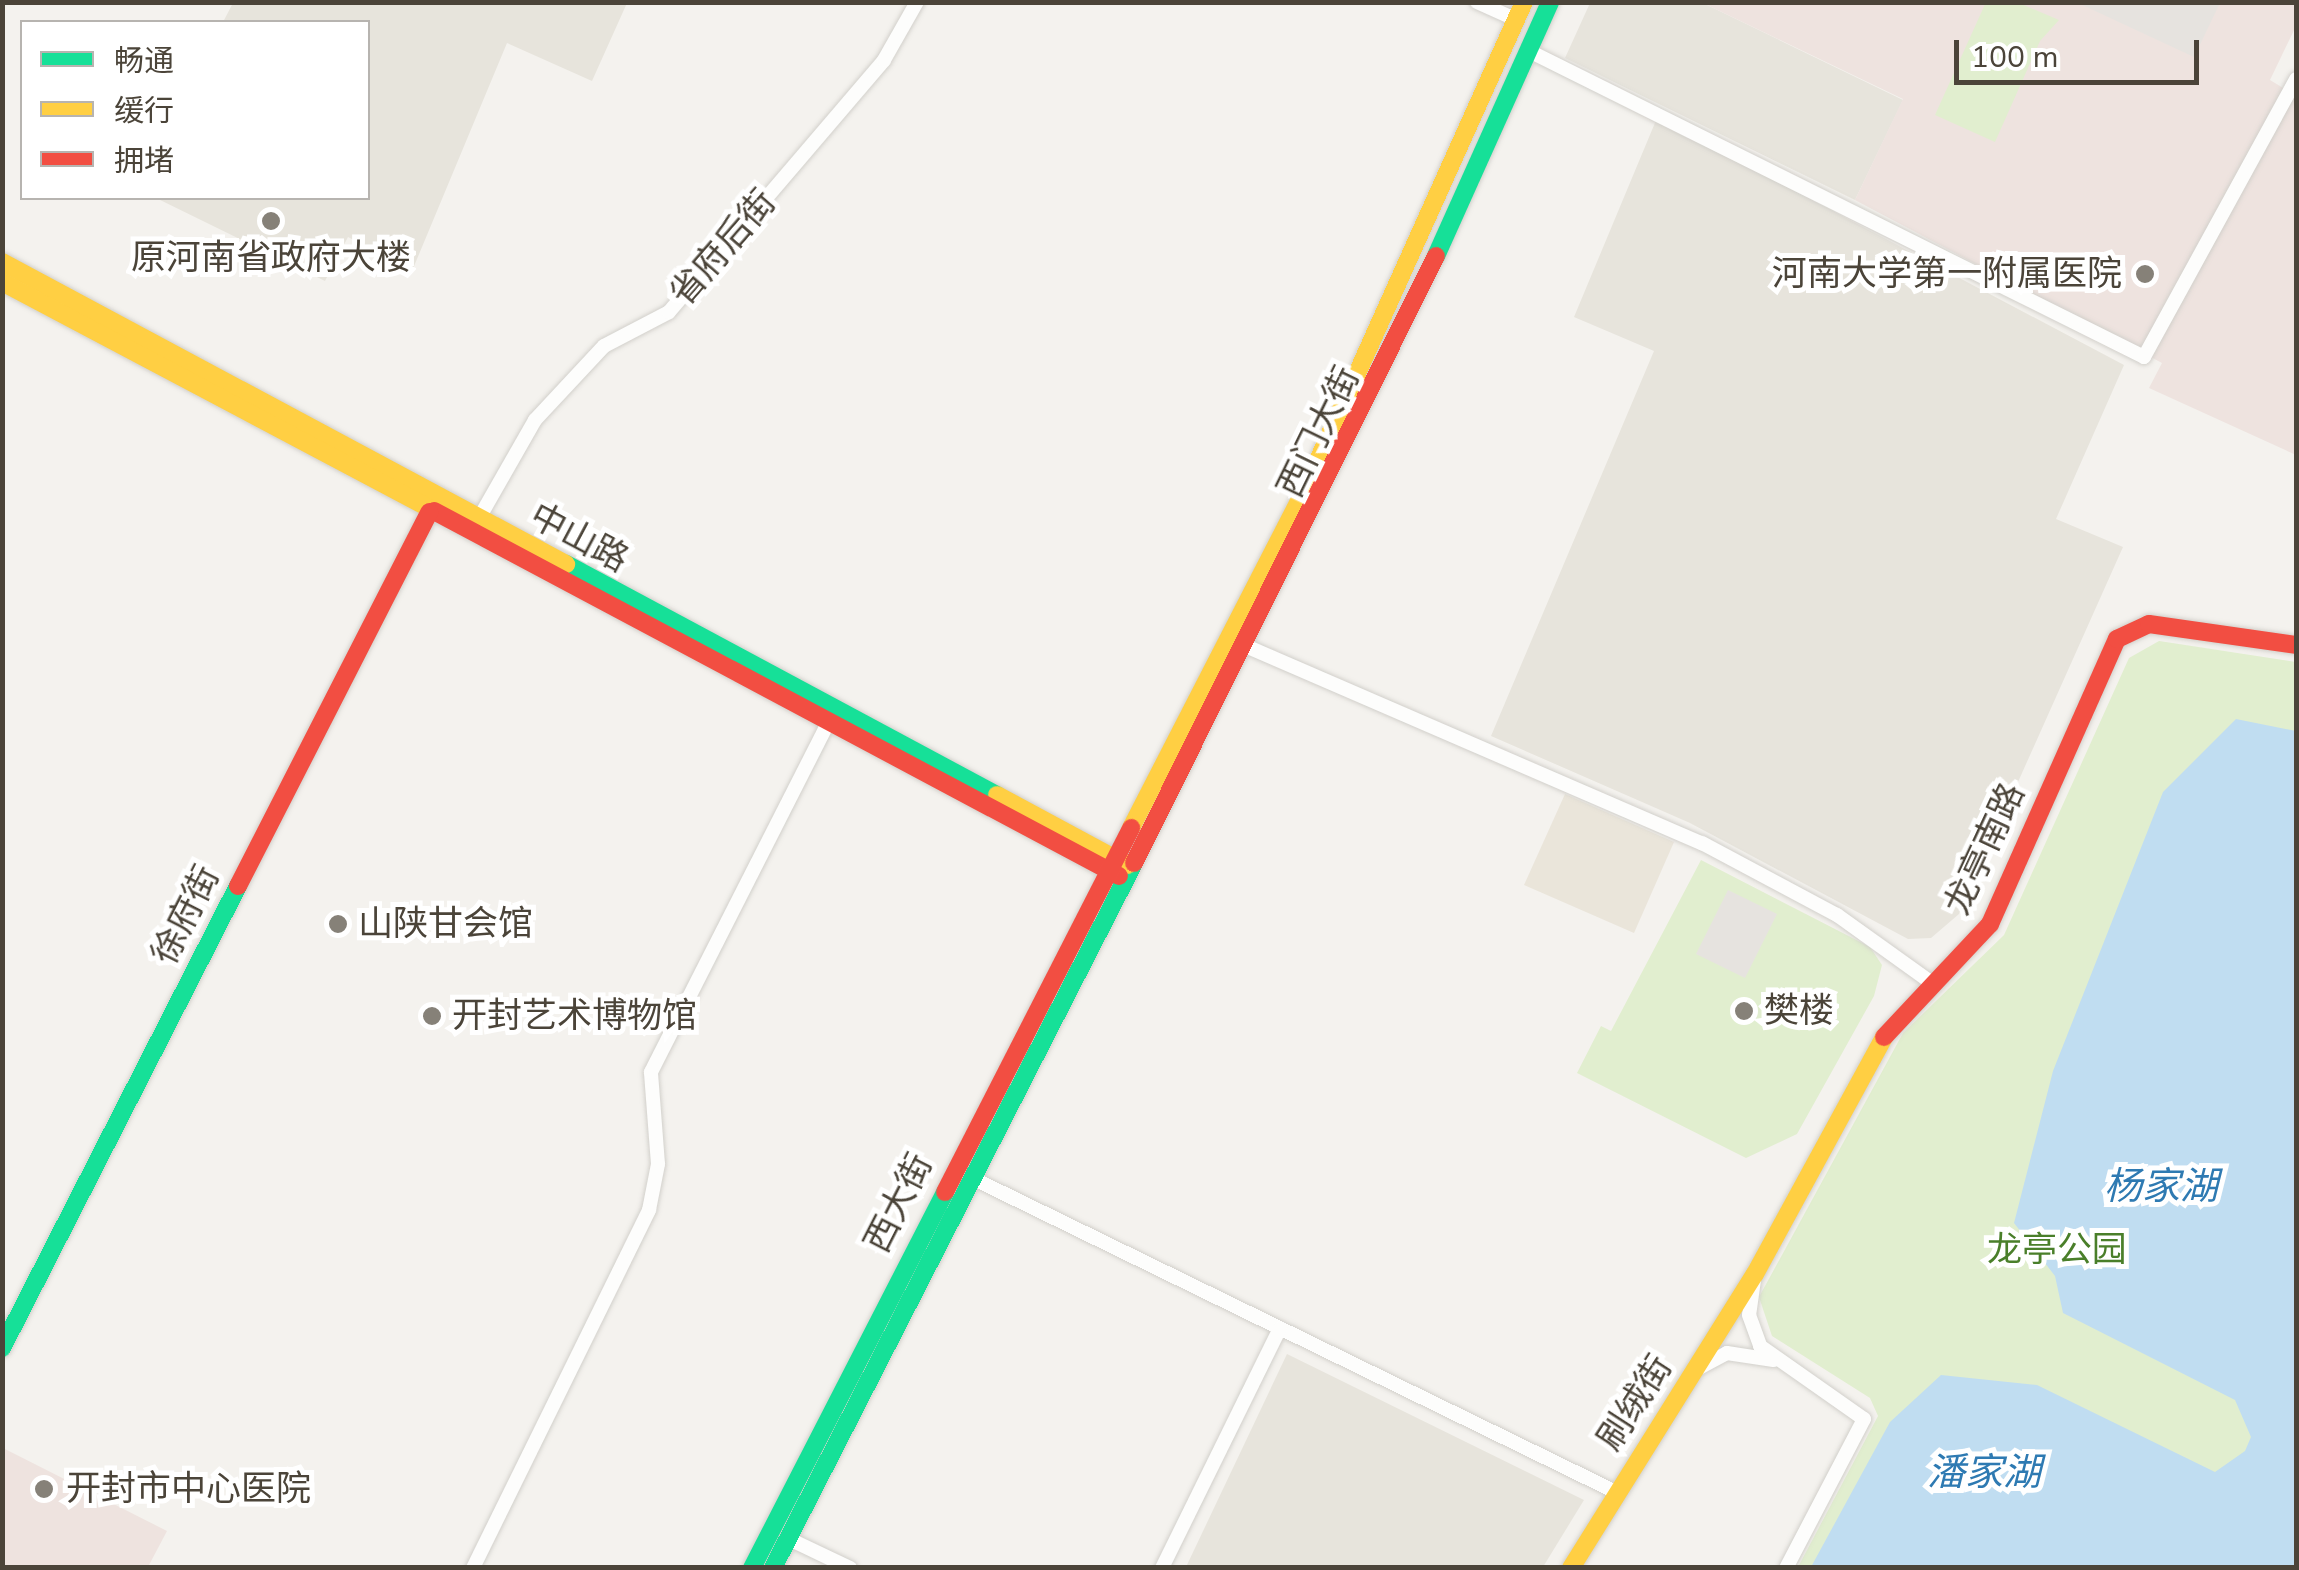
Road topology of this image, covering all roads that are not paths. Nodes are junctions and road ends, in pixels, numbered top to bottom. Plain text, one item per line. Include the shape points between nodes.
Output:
1 (917, 2) edge
2 (1477, 2) edge
3 (1550, 2) edge
4 (1520, 11) edge
5 (1528, 50) junction
6 (2296, 80) edge
7 (2, 262) edge
8 (2, 282) edge
9 (429, 512) junction
10 (478, 520) junction
11 (2296, 645) edge
12 (1248, 647) junction
13 (826, 725) junction
14 (1116, 867) junction
15 (1932, 983) junction
16 (968, 1176) junction
17 (1755, 1274) junction
18 (1280, 1328) junction
19 (2, 1348) edge
20 (1774, 1360) junction
21 (1695, 1370) junction
22 (1616, 1492) junction
23 (787, 1538) junction
24 (473, 1568) edge
25 (752, 1568) edge
26 (772, 1568) edge
27 (850, 1568) edge
28 (1162, 1568) edge
29 (1571, 1568) edge
30 (1786, 1568) edge

1 - 10 street, 省府后街 via 884,60 669,312 604,346 546,407
2 - 4 street
3 - 5 main road, 西门大街
4 - 14 main road, 西门大街 via 1306,487
5 - 6 street via 2144,357
5 - 12 main road, 西门大街
7 - 10 main road, 中山路
8 - 9 main road, 中山路
9 - 13 main road, 中山路
9 - 19 main road, 徐府街
10 - 14 main road, 中山路
11 - 15 main road, 龙亭南路 via 2150,624 2123,632 1990,924
12 - 14 main road, 西门大街
12 - 15 street via 1702,844 1838,915
13 - 14 main road, 中山路
13 - 24 street via 651,1072 658,1164 649,1210
14 - 16 main road, 西大街
14 - 25 main road, 西大街
15 - 17 main road, 龙亭南路 via 1872,1050
16 - 18 street
16 - 23 main road, 西大街
17 - 20 street via 1751,1327
17 - 21 main road, 刷绒街
18 - 22 street
18 - 28 street
20 - 21 street via 1727,1352
20 - 30 street via 1864,1420
21 - 22 main road, 刷绒街
22 - 29 main road, 刷绒街
23 - 26 main road, 西大街
23 - 27 street

